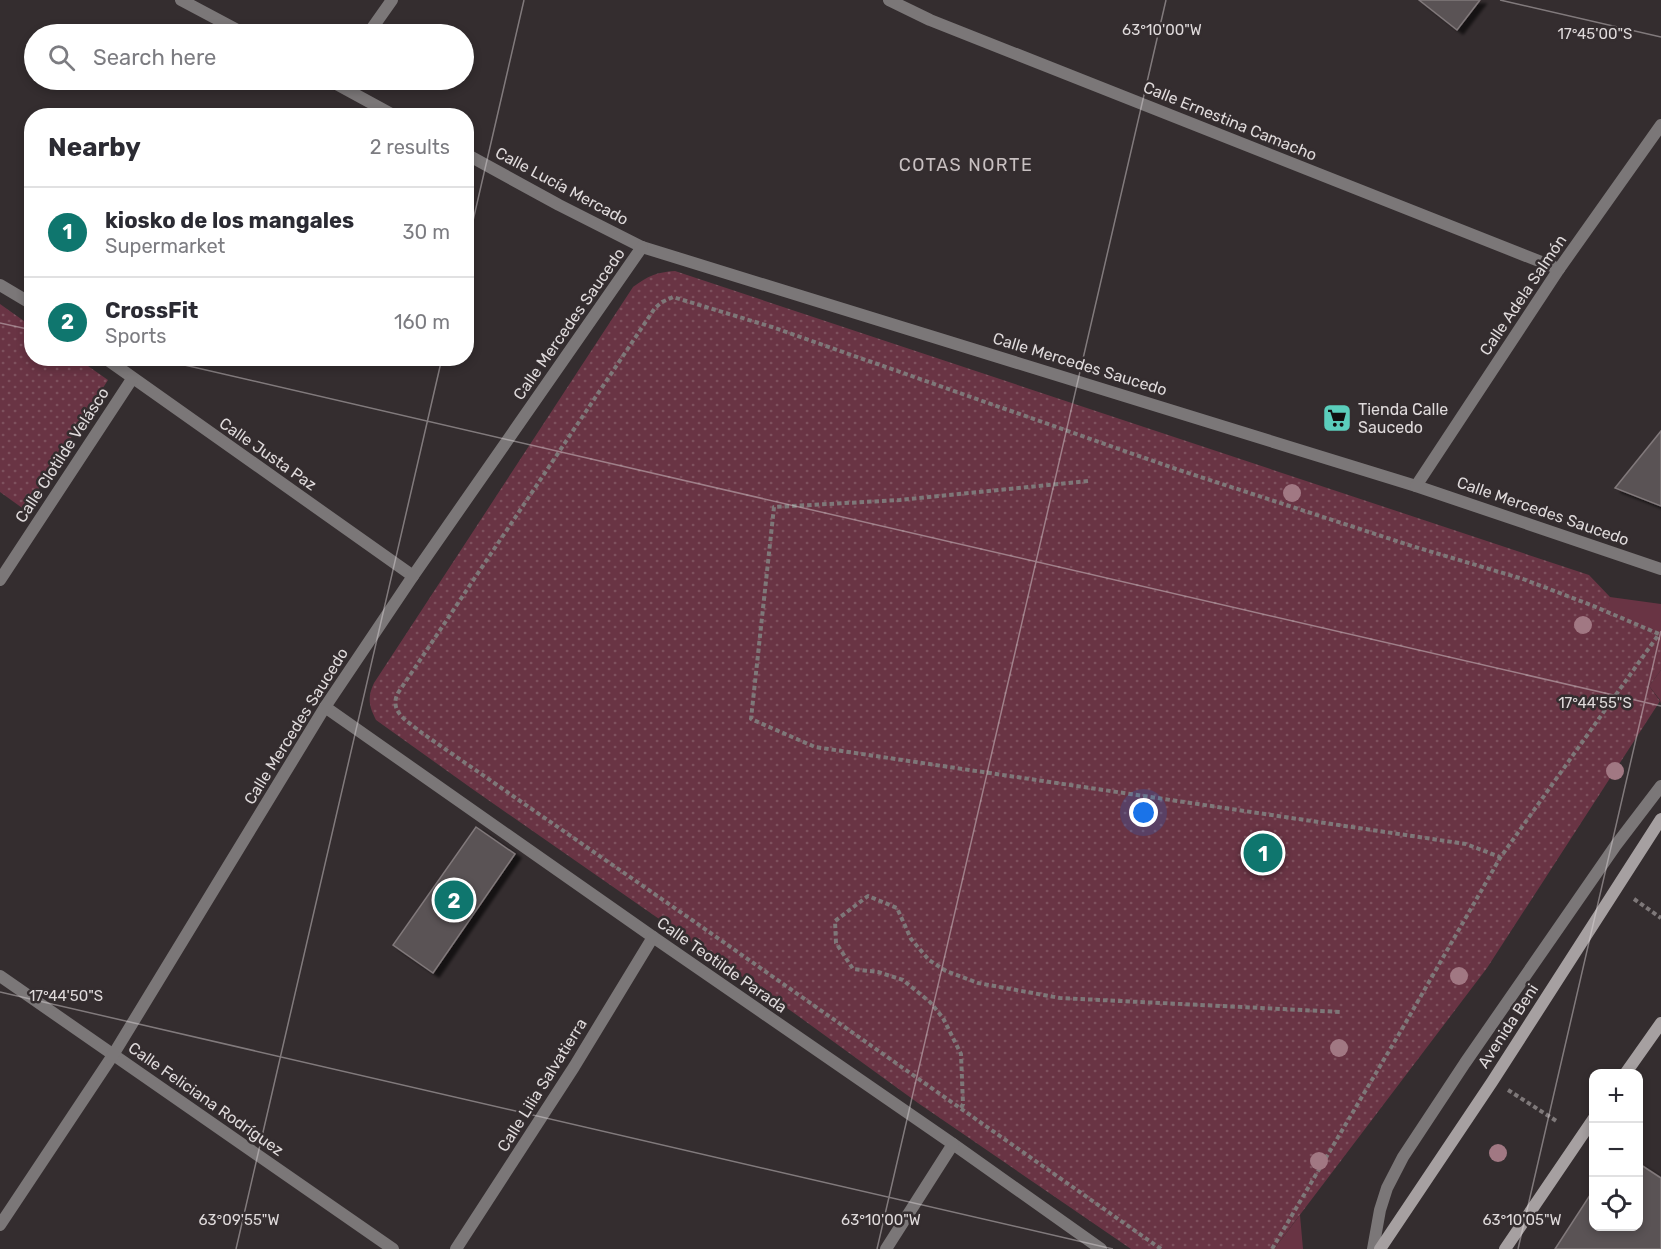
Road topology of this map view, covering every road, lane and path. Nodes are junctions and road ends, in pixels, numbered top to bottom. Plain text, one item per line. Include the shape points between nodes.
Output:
1 (181, 0) edge
2 (392, 0) edge
3 (890, 0) edge
4 (226, 24) edge
5 (375, 24) edge
6 (350, 90) edge
7 (381, 108) edge
8 (1661, 125) edge
9 (474, 158) edge
10 (642, 247) junction
11 (1559, 269) junction
12 (0, 285) edge
13 (24, 299) edge
14 (115, 366) edge
15 (132, 379) junction
16 (1088, 481) dead end
17 (1416, 486) junction
18 (1661, 569) edge
19 (413, 576) junction
20 (0, 580) edge
21 (325, 707) junction
22 (1661, 786) edge
23 (1661, 819) edge
24 (1500, 858) junction
25 (1634, 899) dead end
26 (1661, 918) edge
27 (653, 937) junction
28 (0, 976) edge
29 (1341, 1012) dead end
30 (1661, 1023) edge
31 (113, 1055) junction
32 (1629, 1069) edge
33 (1508, 1090) dead end
34 (961, 1108) junction
35 (1558, 1122) dead end
36 (1590, 1123) edge
37 (953, 1144) junction
38 (0, 1226) edge
39 (393, 1249) edge
40 (456, 1249) edge
41 (886, 1249) edge
42 (1101, 1249) edge
43 (1161, 1249) edge
44 (1272, 1249) edge
45 (1373, 1249) edge
46 (1380, 1249) edge
47 (1505, 1249) edge

1 - 4 street
2 - 5 street
3 - 11 street, Calle Ernestina Camacho via 930,20
6 - 7 street
8 - 11 street, Calle Adela Salmón
9 - 10 street, Calle Lucía Mercado
10 - 17 street, Calle Mercedes Saucedo
10 - 19 street, Calle Mercedes Saucedo
11 - 17 street, Calle Adela Salmón
12 - 13 street
14 - 15 street, Calle Justa Paz
15 - 19 street, Calle Justa Paz
15 - 20 street, Calle Clotilde Velásco
16 - 24 path via 900,500 774,507 751,719 815,747 1466,844
17 - 18 street, Calle Mercedes Saucedo
19 - 21 street, Calle Mercedes Saucedo
21 - 27 street, Calle Teotilde Parada
21 - 31 street, Calle Mercedes Saucedo
22 - 45 street via 1616,845 1403,1157 1387,1188
23 - 46 street, Avenida Beni
24 - 34 path via 1659,634 1523,579 1176,469 772,327 673,297 662,302 398,693 394,700 396,711 432,740
24 - 44 path
25 - 26 path
27 - 37 street, Calle Teotilde Parada
27 - 40 street, Calle Lilia Salvatierra
28 - 31 street, Calle Feliciana Rodríguez
29 - 34 path via 1060,998 978,983 929,960 911,939 897,908 868,896 835,921 836,943 853,969 903,980 943,1018 961,1054
30 - 32 street
31 - 38 street, Calle Mercedes Saucedo
31 - 39 street, Calle Feliciana Rodríguez
33 - 35 path
34 - 43 path
36 - 47 street
37 - 41 street
37 - 42 street, Calle Teotilde Parada

